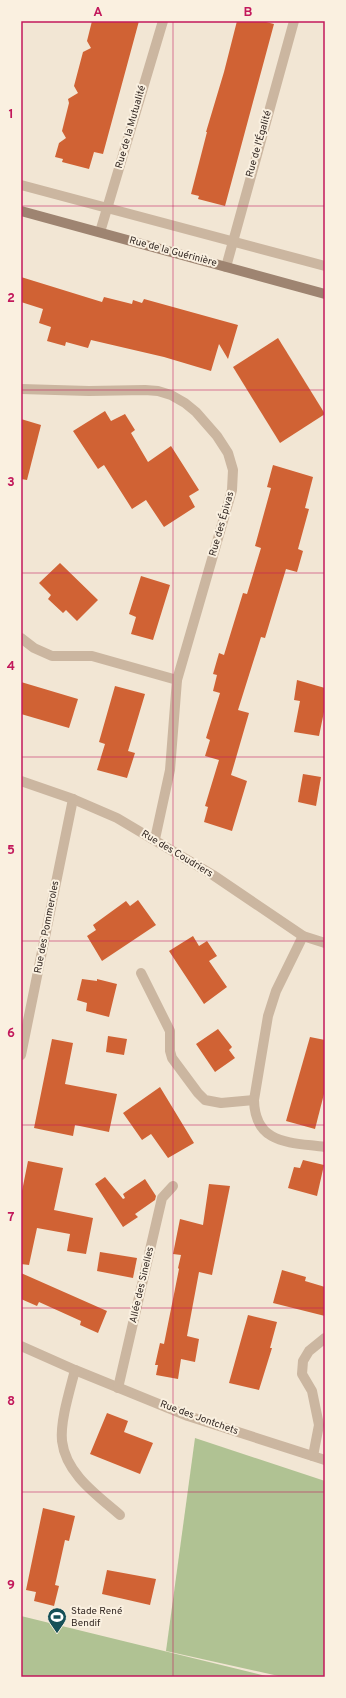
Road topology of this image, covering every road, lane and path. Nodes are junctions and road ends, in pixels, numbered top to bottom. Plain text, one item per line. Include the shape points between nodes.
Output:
1 (163, 21) edge
2 (294, 21) edge
3 (21, 185) edge
4 (107, 208) junction
5 (21, 211) edge
6 (100, 232) junction
7 (232, 241) junction
8 (325, 266) edge
9 (226, 267) junction
10 (325, 294) edge
11 (21, 389) edge
12 (21, 638) edge
13 (177, 680) junction
14 (21, 781) edge
15 (73, 799) junction
16 (155, 839) junction
17 (303, 936) junction
18 (325, 942) edge
19 (141, 973) dead end
20 (21, 1055) edge
21 (254, 1100) junction
22 (325, 1147) edge
23 (174, 1186) dead end
24 (325, 1338) edge
25 (21, 1346) edge
26 (75, 1370) junction
27 (118, 1388) junction
28 (313, 1456) junction
29 (325, 1460) edge
30 (120, 1515) dead end

1 - 4 street, Rue de la Mutualité
2 - 7 street, Rue de l'Égalité
3 - 4 street
4 - 6 street, Rue de la Mutualité
4 - 7 street
5 - 6 main road, Rue de la Guérinière
6 - 9 main road, Rue de la Guérinière
7 - 8 street
7 - 9 street, Rue de l'Égalité
9 - 10 main road, Rue de la Guérinière
11 - 13 street, Rue des Épivas via 158,391 185,403 196,412 228,453 233,470 232,490
12 - 13 street via 34,648 52,656 92,656
13 - 16 street, Rue des Épivas via 170,770
14 - 15 street, Rue des Coudriers
15 - 16 street, Rue des Coudriers via 117,818
15 - 20 street, Rue des Pommeroles
16 - 17 street, Rue des Coudriers
17 - 18 street, Rue des Coudriers
17 - 21 street via 276,990 268,1016
19 - 21 street via 170,1032 172,1058 198,1093 205,1100 221,1103
21 - 22 street via 254,1113 260,1126 276,1139
23 - 27 street, Allée des Sinelles via 162,1198
24 - 28 street via 309,1351 303,1361 302,1374 312,1391 319,1426
25 - 26 street, Rue des Jontchets
26 - 27 street, Rue des Jontchets
26 - 30 street via 62,1441 69,1461 80,1478 91,1491
27 - 28 street, Rue des Jontchets via 188,1416
28 - 29 street, Rue des Jontchets

